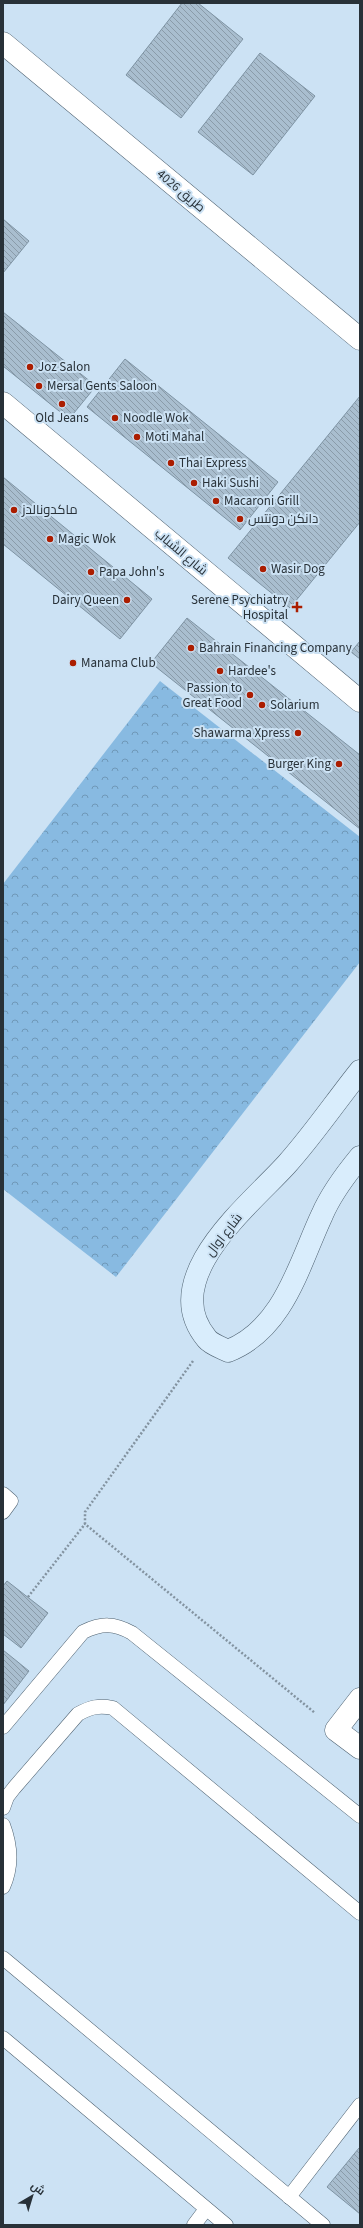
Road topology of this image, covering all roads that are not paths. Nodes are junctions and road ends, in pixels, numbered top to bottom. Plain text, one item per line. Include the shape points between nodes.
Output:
1 (3, 43) edge
2 (360, 339) edge
3 (3, 402) edge
4 (360, 701) edge
5 (360, 1070) edge
6 (360, 1157) edge
7 (3, 1494) edge
8 (3, 1512) edge
9 (360, 1699) edge
10 (3, 1727) edge
11 (360, 1748) edge
12 (3, 1808) edge
13 (360, 1816) edge
14 (3, 1826) edge
15 (3, 1887) edge
16 (360, 1913) edge
17 (3, 1958) edge
18 (3, 2038) edge
19 (360, 2105) edge
20 (289, 2197) junction
21 (206, 2209) junction
22 (194, 2225) edge
23 (226, 2225) edge
24 (323, 2225) edge

1 - 2 street, طريق 4026
3 - 4 street, شارع الشباب
5 - 6 main road, شارع اوال via 288,1163 209,1249 200,1266 192,1297 194,1317 207,1340 228,1351 241,1346 263,1327 286,1298 322,1214 346,1174
7 - 8 lane via 11,1501
9 - 11 street via 336,1730
10 - 13 lane via 83,1632 95,1626 121,1626
12 - 16 lane via 14,1788 78,1714 89,1708 113,1708
14 - 15 lane via 10,1854 9,1870
17 - 20 lane
18 - 21 lane
19 - 20 lane
20 - 24 lane
21 - 22 lane
21 - 23 lane

